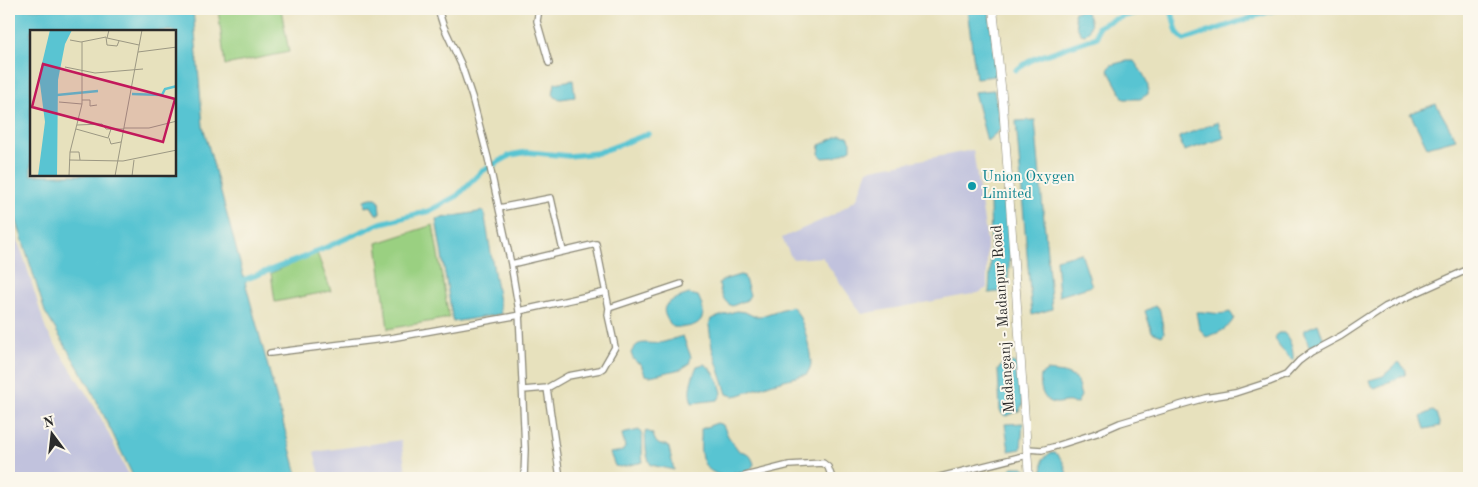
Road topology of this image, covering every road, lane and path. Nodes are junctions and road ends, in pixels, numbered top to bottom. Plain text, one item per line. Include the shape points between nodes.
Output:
1 (438, 9) edge
2 (539, 9) edge
3 (993, 9) edge
4 (549, 63) dead end
5 (499, 208) junction
6 (563, 251) junction
7 (511, 264) junction
8 (1469, 269) edge
9 (681, 284) dead end
10 (606, 292) junction
11 (609, 308) junction
12 (520, 313) junction
13 (270, 353) dead end
14 (547, 388) junction
15 (523, 390) junction
16 (1027, 452) junction
17 (524, 478) edge
18 (558, 478) edge
19 (737, 478) edge
20 (832, 478) edge
21 (936, 478) edge
22 (1029, 478) edge

1 - 5 street via 461,64
2 - 4 street via 537,22
3 - 16 main road, Madanganj - Madanpur Road
5 - 6 street via 551,198
5 - 7 street
6 - 7 street
6 - 10 street via 596,244
7 - 12 street
8 - 16 street via 1385,307 1311,352 1286,375 1254,388 1204,398 1120,423 1097,434
9 - 11 street
10 - 11 street
10 - 12 street
11 - 14 street via 615,347 605,366 600,370 568,376
12 - 13 street via 391,338
12 - 15 street
14 - 15 street
14 - 18 street
15 - 17 street
16 - 21 street
16 - 22 main road, Madanganj - Madanpur Road
19 - 20 street via 789,465 823,463 828,466

